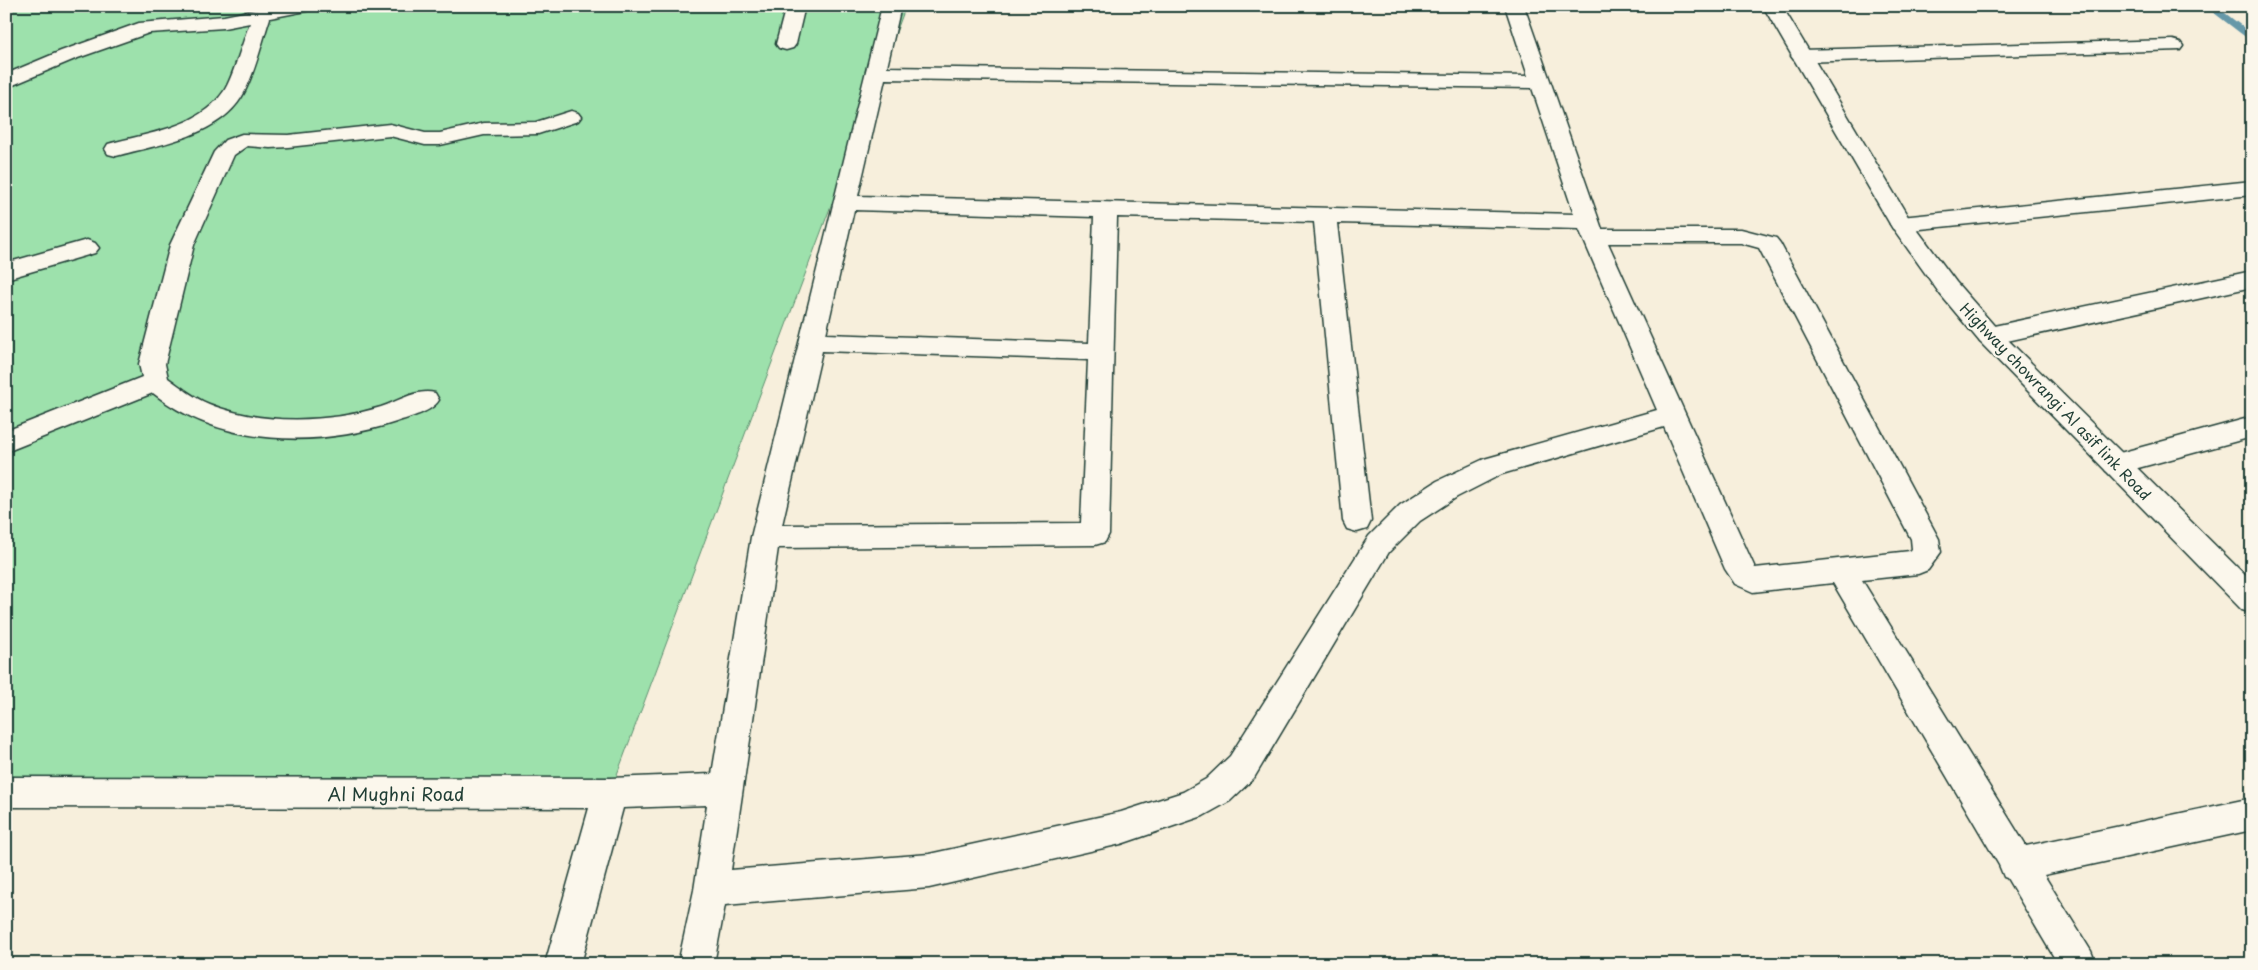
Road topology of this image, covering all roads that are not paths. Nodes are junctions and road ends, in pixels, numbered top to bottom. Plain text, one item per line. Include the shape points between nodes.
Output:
1 (304, 6) edge
2 (796, 6) edge
3 (892, 6) edge
4 (1514, 6) edge
5 (1772, 6) edge
6 (262, 15) junction
7 (786, 44) dead end
8 (2173, 46) dead end
9 (1801, 56) junction
10 (876, 73) junction
11 (6, 82) edge
12 (1540, 82) junction
13 (571, 117) dead end
14 (116, 149) dead end
15 (2252, 188) edge
16 (846, 202) junction
17 (1106, 209) junction
18 (1325, 215) junction
19 (1901, 224) junction
20 (1590, 229) junction
21 (88, 248) dead end
22 (6, 271) edge
23 (2252, 279) edge
24 (1989, 336) junction
25 (812, 342) junction
26 (1102, 352) junction
27 (156, 382) junction
28 (426, 400) dead end
29 (1672, 414) junction
30 (2252, 427) edge
31 (6, 442) edge
32 (2116, 464) junction
33 (1358, 521) dead end
34 (766, 537) junction
35 (1841, 571) junction
36 (2252, 601) edge
37 (728, 789) junction
38 (6, 792) edge
39 (610, 794) junction
40 (2252, 814) edge
41 (2016, 865) junction
42 (712, 890) junction
43 (563, 964) edge
44 (696, 964) edge
45 (2078, 964) edge

1 - 6 street
2 - 7 street
3 - 10 street
4 - 12 street
5 - 9 street, Highway chowrangi Al asif link Road
6 - 11 street via 224,22 146,27
6 - 14 street via 235,91 216,114 185,130
8 - 9 street
9 - 19 street, Highway chowrangi Al asif link Road
10 - 12 street
10 - 16 street
12 - 20 street
13 - 27 street via 538,128 484,129 440,139 390,130 288,141 252,138 233,145 225,152 182,245 152,364
15 - 19 street
16 - 17 street
16 - 25 street
17 - 18 street
17 - 26 street
18 - 20 street
18 - 33 street
19 - 24 street, Highway chowrangi Al asif link Road via 1948,288
20 - 29 street
20 - 35 street via 1741,236 1768,243 1925,539 1927,552 1918,562
21 - 22 street
23 - 24 street
24 - 32 street, Highway chowrangi Al asif link Road
25 - 26 street
25 - 34 street
26 - 34 street via 1095,534
27 - 28 street via 200,411 230,422 282,429 336,426 378,418
27 - 31 street
29 - 35 street via 1745,576 1753,580
29 - 42 street via 1494,466 1447,489 1410,513 1379,544 1242,767 1218,790 1191,805 1121,828 929,871
30 - 32 street
32 - 36 street, Highway chowrangi Al asif link Road
34 - 37 street
35 - 41 street
37 - 39 street, Al Mughni Road
37 - 42 street
38 - 39 street, Al Mughni Road
39 - 43 street
40 - 41 street
41 - 45 street
42 - 44 street

